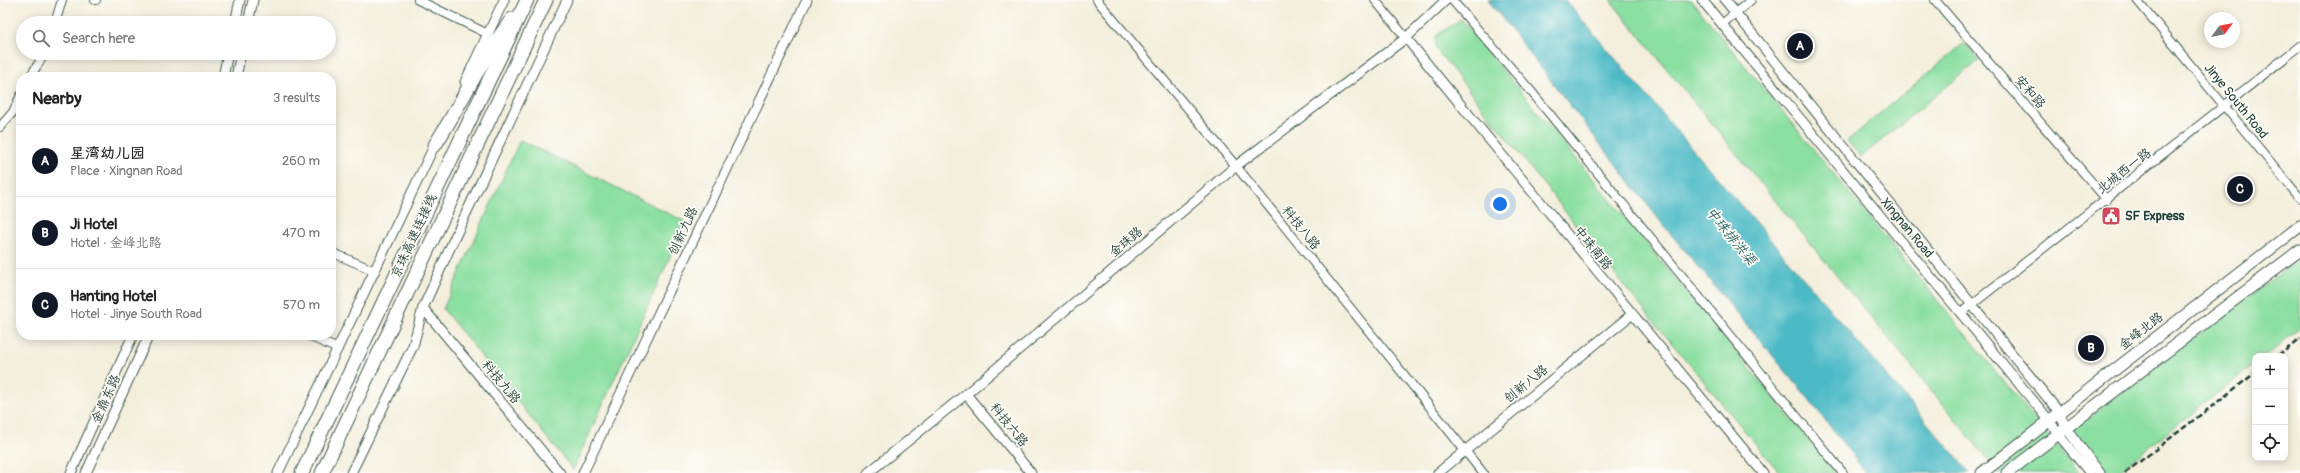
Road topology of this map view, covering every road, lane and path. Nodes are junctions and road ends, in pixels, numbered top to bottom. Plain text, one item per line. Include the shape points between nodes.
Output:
1 (62, 0) edge
2 (240, 0) edge
3 (253, 0) edge
4 (418, 0) edge
5 (504, 0) edge
6 (527, 0) edge
7 (546, 0) edge
8 (567, 0) edge
9 (807, 0) edge
10 (1097, 0) edge
11 (1375, 0) edge
12 (1446, 0) edge
13 (1452, 0) edge
14 (1702, 0) edge
15 (1725, 0) edge
16 (1751, 0) edge
17 (1935, 0) edge
18 (2137, 0) edge
19 (1735, 13) junction
20 (56, 16) edge
21 (237, 16) edge
22 (250, 16) edge
23 (1722, 24) junction
24 (488, 34) junction
25 (1406, 38) junction
26 (2300, 46) edge
27 (41, 60) edge
28 (227, 60) edge
29 (240, 60) edge
30 (33, 72) edge
31 (224, 72) edge
32 (237, 72) edge
33 (16, 106) edge
34 (2224, 106) junction
35 (0, 127) edge
36 (435, 146) junction
37 (1236, 166) junction
38 (2300, 198) edge
39 (2107, 200) junction
40 (2300, 226) edge
41 (2300, 250) edge
42 (336, 254) edge
43 (375, 271) junction
44 (1972, 306) junction
45 (423, 308) junction
46 (1961, 314) junction
47 (1631, 315) junction
48 (131, 340) edge
49 (147, 340) edge
50 (318, 340) edge
51 (338, 349) junction
52 (966, 394) junction
53 (2059, 412) junction
54 (2049, 420) junction
55 (2062, 431) junction
56 (1466, 450) junction
57 (71, 473) edge
58 (86, 473) edge
59 (278, 473) edge
60 (302, 473) edge
61 (322, 473) edge
62 (351, 473) edge
63 (560, 473) edge
64 (583, 473) edge
65 (868, 473) edge
66 (1031, 473) edge
67 (1438, 473) edge
68 (1483, 473) edge
69 (1763, 473) edge
70 (1843, 473) edge
71 (1982, 473) edge
72 (2007, 473) edge
73 (2090, 473) edge
74 (2100, 473) edge

1 - 20 street
2 - 21 street
3 - 22 street
4 - 24 street
5 - 24 street
6 - 36 highway via 499,37
6 - 60 highway, 京珠高速连接线
7 - 61 highway, 京珠高速连接线
8 - 45 street
9 - 64 street, 创新九路
10 - 37 street, 科技八路
11 - 25 street
12 - 25 street, 金珠路
13 - 70 street via 1530,90
14 - 23 street, Xingnan Road
15 - 19 street, Xingnan Road
16 - 19 street
17 - 39 street, 安和路
18 - 34 street, Jinye South Road
19 - 23 street
19 - 44 street, Xingnan Road
23 - 46 street, Xingnan Road
24 - 36 street
25 - 37 street, 金珠路
25 - 47 street, 中珠南路
26 - 34 street, 北城西一路
27 - 30 street
28 - 31 street
29 - 32 street
33 - 35 street
34 - 38 street, Jinye South Road
34 - 39 street, 北城西一路
36 - 43 street
37 - 52 street, 金珠路
37 - 56 street, 科技八路
39 - 44 street, 北城西一路
40 - 53 main road, 金峰北路
41 - 55 main road
42 - 43 street
43 - 51 street
44 - 46 street, 北城西一路
44 - 53 street, Xingnan Road
45 - 62 street via 413,346
45 - 63 street, 科技九路
46 - 54 street, Xingnan Road
47 - 56 street, 创新八路
47 - 69 street, 中珠南路
48 - 57 street, 金鼎东路
49 - 58 street, 金鼎东路
50 - 51 street
51 - 59 street
52 - 65 street, 金珠路
52 - 66 street, 科技六路
53 - 54 main road, 金峰北路
53 - 55 street, Xingnan Road
54 - 55 street, Xingnan Road
54 - 71 main road, 金峰北路
55 - 72 main road
55 - 73 street, Xingnan Road
55 - 74 street, Xingnan Road
56 - 67 street, 创新八路
56 - 68 street, 科技八路

